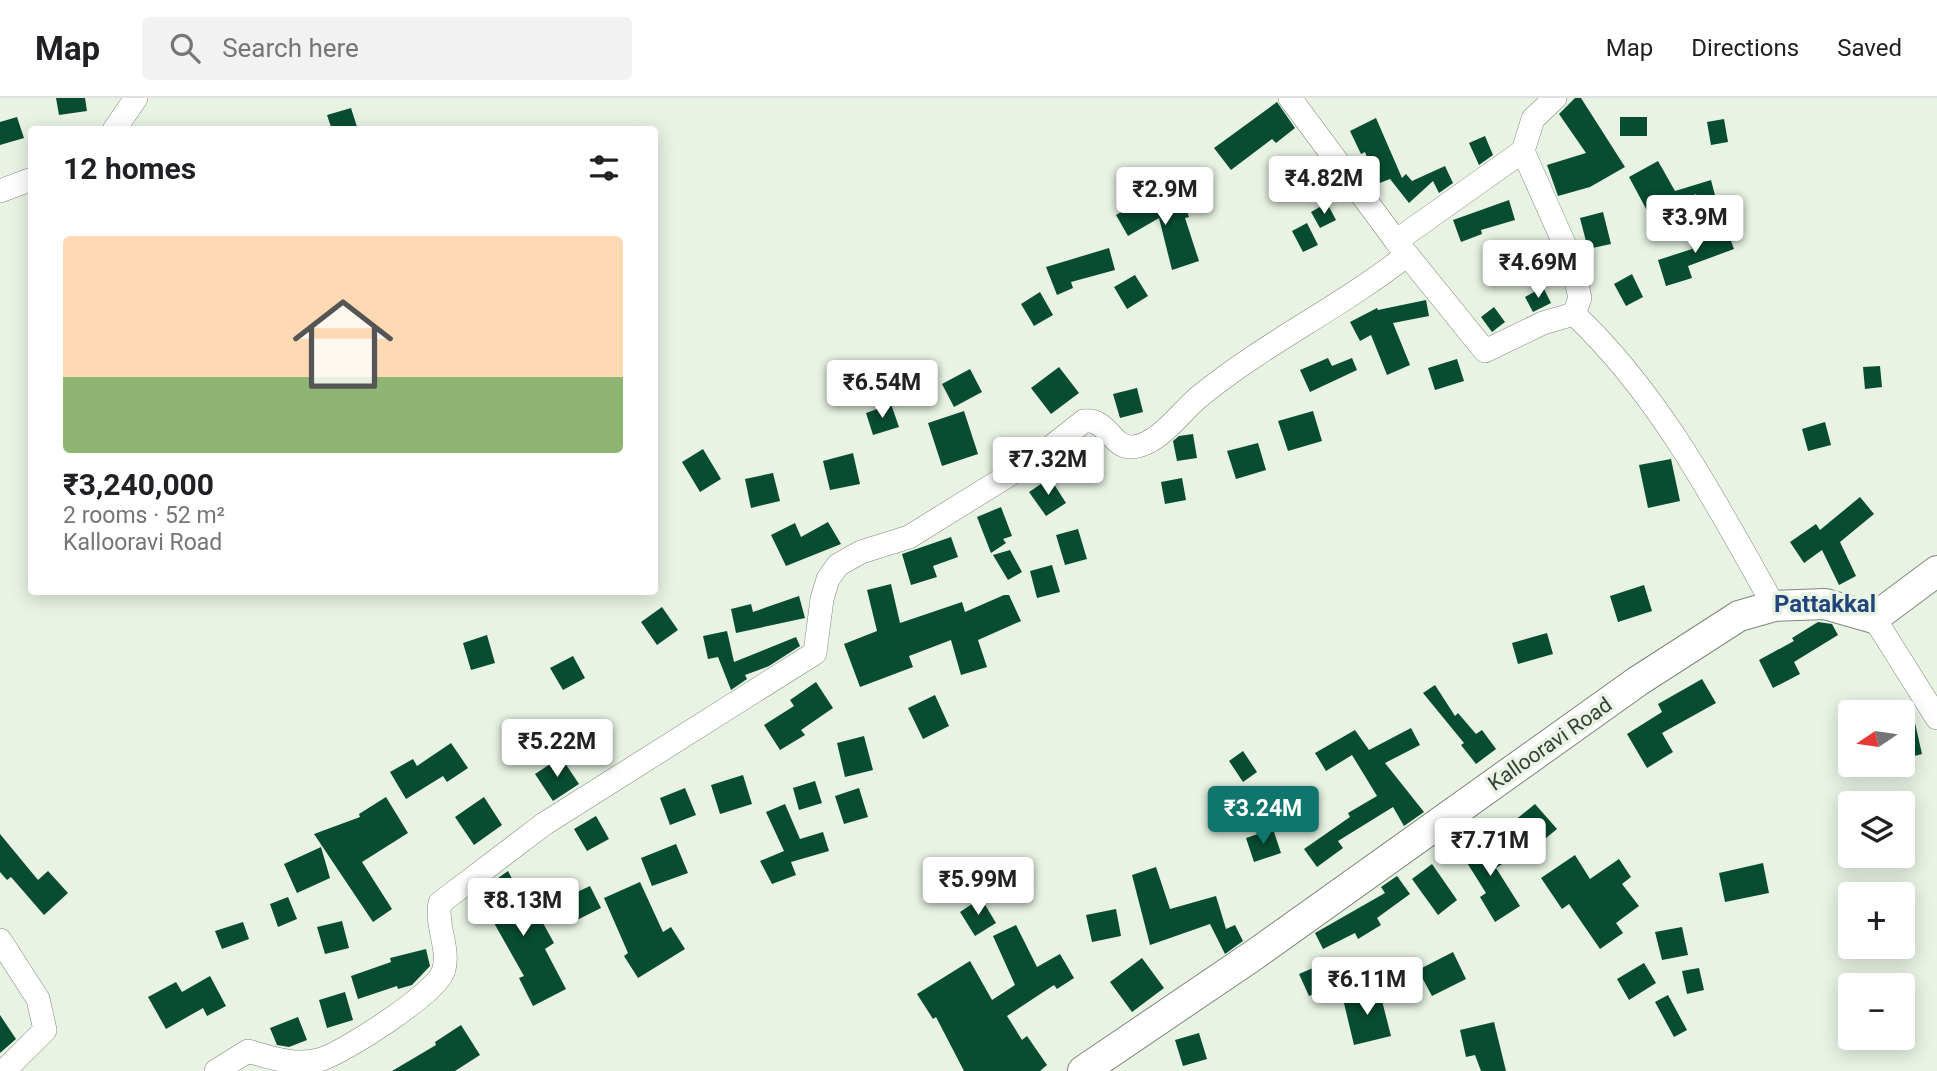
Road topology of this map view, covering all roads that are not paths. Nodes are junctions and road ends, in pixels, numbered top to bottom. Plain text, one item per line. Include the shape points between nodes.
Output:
1 (136, 98) edge
2 (1290, 98) edge
3 (1555, 98) edge
4 (120, 126) edge
5 (1523, 151) junction
6 (28, 180) edge
7 (0, 191) edge
8 (1401, 248) junction
9 (1574, 314) junction
10 (1937, 571) edge
11 (1774, 606) junction
12 (1874, 618) junction
13 (1937, 719) edge
14 (0, 940) edge
15 (4, 1071) edge
16 (216, 1071) edge
17 (1083, 1071) edge

1 - 4 street
2 - 8 street
3 - 5 street via 1533,119
5 - 8 street
5 - 9 street via 1571,259 1580,299
6 - 7 street
8 - 9 street via 1485,351 1543,323
8 - 16 street via 1367,286 1267,347 1145,442 1125,445 1099,422 1084,421 1038,457 909,537 861,552 838,565 822,599 815,653 544,824 440,903 445,964 442,976 419,998 321,1059 292,1063 248,1051
9 - 11 street via 1615,354 1683,446
10 - 12 main road
11 - 12 main road, Kallooravi Road via 1825,604
11 - 17 main road, Kallooravi Road via 1739,616 1638,681
12 - 13 street
14 - 15 street via 37,999 45,1030

